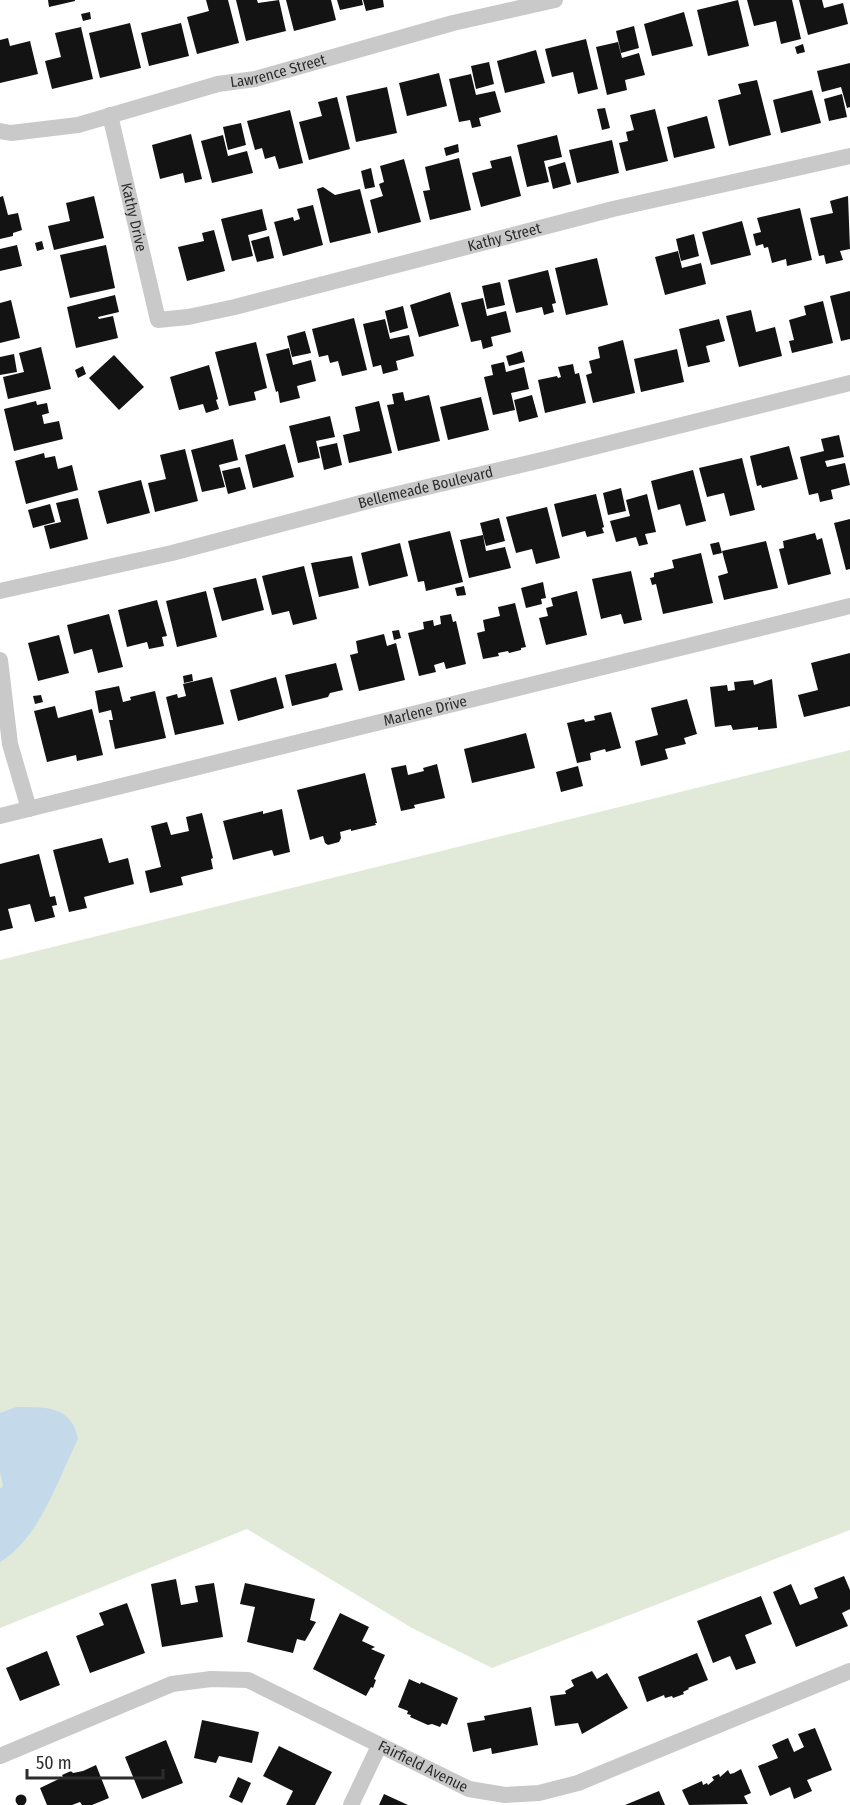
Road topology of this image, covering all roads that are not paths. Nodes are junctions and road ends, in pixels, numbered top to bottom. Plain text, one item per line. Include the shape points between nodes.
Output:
1 (555, 0) edge
2 (110, 115) junction
3 (0, 131) edge
4 (850, 156) edge
5 (158, 320) joint
6 (850, 383) edge
7 (0, 591) edge
8 (850, 606) edge
9 (0, 660) edge
10 (29, 809) junction
11 (0, 816) edge
12 (850, 1671) edge
13 (379, 1746) junction
14 (0, 1756) edge
15 (351, 1805) edge

1 - 2 street, Lawrence Street via 453,23
2 - 3 street, Lawrence Street via 78,125
2 - 5 street, Kathy Drive
4 - 5 street, Kathy Street via 613,209 235,307
6 - 7 street, Bellemeade Boulevard via 172,552
8 - 10 street, Marlene Drive
9 - 10 street via 10,744
10 - 11 street, Marlene Drive
12 - 13 street, Fairfield Avenue via 578,1783 539,1793 506,1795 469,1789
13 - 14 street, Fairfield Avenue via 248,1680 211,1679 172,1684
13 - 15 street

